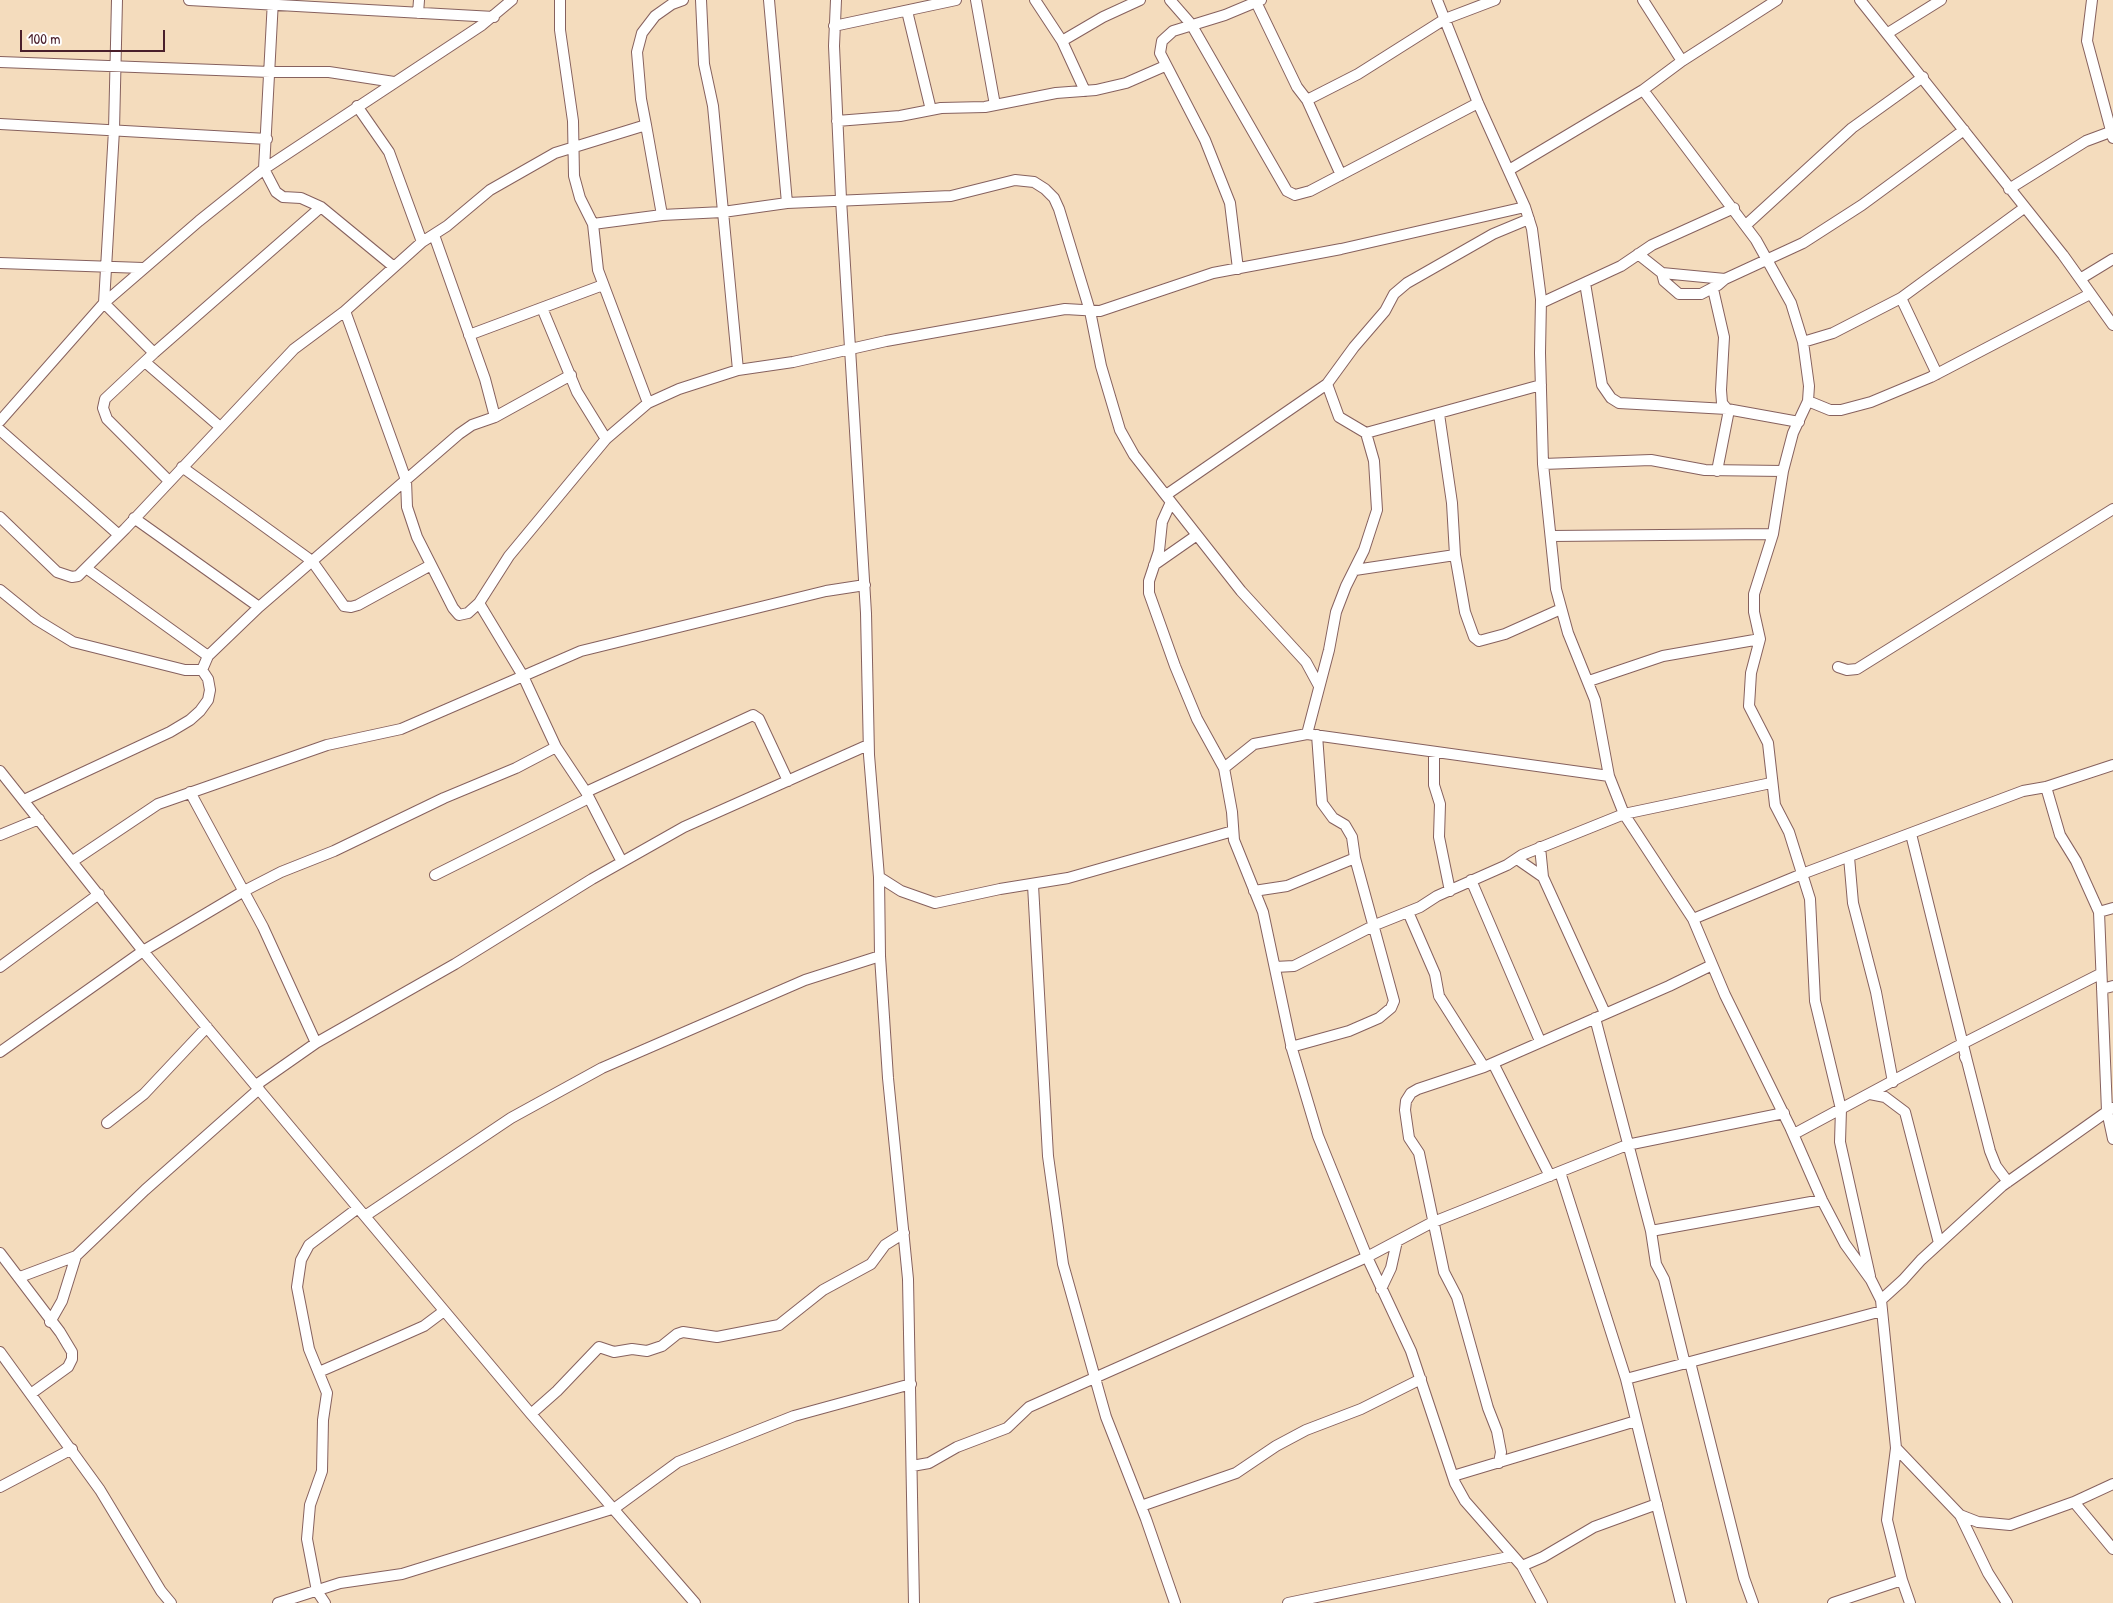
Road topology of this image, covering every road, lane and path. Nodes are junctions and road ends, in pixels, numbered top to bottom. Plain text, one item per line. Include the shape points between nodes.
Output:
1 (116, 0) edge
2 (189, 0) edge
3 (419, 0) edge
4 (512, 0) edge
5 (560, 0) edge
6 (683, 0) edge
7 (701, 0) edge
8 (769, 0) edge
9 (836, 0) edge
10 (956, 0) edge
11 (976, 0) edge
12 (1035, 0) edge
13 (1140, 0) edge
14 (1170, 0) edge
15 (1438, 0) edge
16 (1495, 0) edge
17 (1643, 0) edge
18 (1777, 0) edge
19 (1860, 0) edge
20 (1941, 0) edge
21 (2092, 0) edge
22 (1259, 1) edge
23 (273, 3) edge
24 (908, 11) junction
25 (418, 13) junction
26 (494, 16) junction
27 (1445, 19) junction
28 (1191, 24) junction
29 (834, 26) junction
30 (1888, 33) junction
31 (1062, 41) junction
32 (1682, 61) junction
33 (0, 62) edge
34 (1166, 66) junction
35 (115, 67) junction
36 (270, 72) junction
37 (1923, 77) junction
38 (394, 82) junction
39 (1643, 90) junction
40 (1085, 91) junction
41 (1307, 100) junction
42 (1478, 103) junction
43 (995, 105) junction
44 (357, 106) junction
45 (931, 110) junction
46 (837, 121) junction
47 (0, 124) edge
48 (646, 125) junction
49 (114, 130) junction
50 (1964, 130) junction
51 (2112, 133) edge
52 (267, 139) junction
53 (575, 148) junction
54 (264, 169) junction
55 (1509, 170) junction
56 (1341, 175) junction
57 (2009, 189) junction
58 (840, 199) junction
59 (787, 203) junction
60 (321, 207) junction
61 (1526, 207) junction
62 (1734, 208) junction
63 (2024, 208) junction
64 (723, 212) junction
65 (662, 215) junction
66 (1529, 220) junction
67 (592, 224) junction
68 (1746, 226) junction
69 (434, 235) junction
70 (422, 242) junction
71 (1638, 254) junction
72 (2113, 259) edge
73 (1768, 260) junction
74 (0, 263) edge
75 (105, 266) junction
76 (394, 267) junction
77 (143, 268) junction
78 (1238, 269) junction
79 (1662, 273) junction
80 (1725, 279) junction
81 (2080, 279) junction
82 (1585, 283) junction
83 (603, 285) junction
84 (1713, 289) junction
85 (2090, 294) junction
86 (1901, 298) junction
87 (104, 303) junction
88 (1541, 303) junction
89 (542, 308) junction
90 (345, 311) junction
91 (1090, 311) junction
92 (2113, 325) edge
93 (469, 335) junction
94 (1803, 342) junction
95 (850, 348) junction
96 (154, 353) junction
97 (145, 362) junction
98 (738, 370) junction
99 (1937, 374) junction
100 (570, 375) junction
101 (1328, 384) junction
102 (1541, 385) junction
103 (1808, 400) junction
104 (648, 403) junction
105 (1727, 408) junction
106 (1439, 414) junction
107 (495, 417) junction
108 (0, 421) edge
109 (1799, 422) junction
110 (219, 426) junction
111 (0, 430) edge
112 (1366, 433) junction
113 (606, 439) junction
114 (1544, 464) junction
115 (182, 467) junction
116 (1717, 471) junction
117 (1783, 471) junction
118 (406, 480) junction
119 (169, 481) junction
120 (1168, 498) junction
121 (2113, 509) edge
122 (0, 517) edge
123 (134, 518) junction
124 (1773, 534) junction
125 (119, 535) junction
126 (1197, 535) junction
127 (1551, 536) junction
128 (1455, 555) junction
129 (312, 561) junction
130 (431, 565) junction
131 (1153, 565) junction
132 (86, 568) junction
133 (1355, 570) junction
134 (864, 585) junction
135 (0, 590) edge
136 (479, 603) junction
137 (259, 607) junction
138 (1561, 609) junction
139 (1760, 639) junction
140 (208, 656) junction
141 (1838, 667) dead end
142 (202, 670) junction
143 (523, 676) junction
144 (1588, 681) junction
145 (1319, 686) junction
146 (1312, 735) junction
147 (868, 746) junction
148 (556, 747) junction
149 (1434, 752) junction
150 (2113, 765) edge
151 (1224, 768) junction
152 (0, 771) edge
153 (1609, 776) junction
154 (788, 781) junction
155 (1771, 784) junction
156 (2046, 787) junction
157 (190, 792) junction
158 (587, 795) junction
159 (24, 800) junction
160 (1624, 814) junction
161 (39, 819) junction
162 (1233, 831) junction
163 (1911, 834) junction
164 (0, 835) edge
165 (1540, 847) junction
166 (1849, 856) junction
167 (1355, 858) junction
168 (1516, 859) junction
169 (73, 862) junction
170 (622, 862) junction
171 (1802, 874) junction
172 (435, 875) dead end
173 (879, 877) junction
174 (1543, 877) junction
175 (1471, 880) junction
176 (1033, 885) junction
177 (1450, 890) junction
178 (244, 891) junction
179 (1254, 891) junction
180 (99, 894) junction
181 (2113, 908) edge
182 (1408, 912) junction
183 (2099, 912) junction
184 (1693, 919) junction
185 (1375, 925) junction
186 (143, 951) junction
187 (880, 956) junction
188 (1712, 965) junction
189 (0, 967) edge
190 (1275, 968) junction
191 (2100, 974) junction
192 (2113, 986) edge
193 (2102, 989) junction
194 (1605, 1012) junction
195 (1595, 1018) junction
196 (207, 1027) junction
197 (1540, 1040) junction
198 (316, 1043) junction
199 (1960, 1045) junction
200 (1291, 1047) junction
201 (0, 1052) edge
202 (1489, 1065) junction
203 (1893, 1082) junction
204 (258, 1087) junction
205 (1870, 1094) junction
206 (1841, 1109) junction
207 (2110, 1109) edge
208 (1784, 1113) junction
209 (107, 1123) dead end
210 (1794, 1134) junction
211 (2113, 1139) edge
212 (1627, 1145) junction
213 (1555, 1174) junction
214 (2008, 1182) junction
215 (1822, 1200) junction
216 (358, 1208) junction
217 (365, 1216) junction
218 (1434, 1222) junction
219 (1651, 1231) junction
220 (904, 1233) junction
221 (1397, 1241) junction
222 (1939, 1243) junction
223 (0, 1253) edge
224 (76, 1256) junction
225 (1367, 1257) junction
226 (20, 1277) junction
227 (1871, 1280) junction
228 (1381, 1289) junction
229 (1881, 1306) junction
230 (444, 1311) junction
231 (50, 1322) junction
232 (0, 1352) edge
233 (1688, 1363) junction
234 (319, 1372) junction
235 (1094, 1378) junction
236 (1421, 1379) junction
237 (1626, 1379) junction
238 (911, 1384) junction
239 (32, 1393) junction
240 (531, 1414) junction
241 (1636, 1421) junction
242 (1896, 1448) junction
243 (72, 1449) junction
244 (1499, 1463) junction
245 (912, 1466) junction
246 (1453, 1476) junction
247 (2113, 1484) edge
248 (0, 1487) edge
249 (2074, 1502) junction
250 (1657, 1504) junction
251 (1141, 1506) junction
252 (615, 1508) junction
253 (1960, 1515) junction
254 (2113, 1549) edge
255 (1514, 1556) junction
256 (1522, 1566) junction
257 (1902, 1580) junction
258 (317, 1591) junction
259 (171, 1603) edge
260 (278, 1603) edge
261 (325, 1603) edge
262 (695, 1603) edge
263 (914, 1603) edge
264 (1175, 1603) edge
265 (1288, 1603) edge
266 (1542, 1603) edge
267 (1682, 1603) edge
268 (1754, 1603) edge
269 (1833, 1603) edge
270 (1910, 1603) edge
271 (2007, 1603) edge

1 - 35 street
2 - 23 street
3 - 25 street
4 - 26 street
5 - 53 street via 560,30
6 - 48 street via 655,16 642,33 637,52
7 - 64 street via 704,64 713,106
8 - 59 street
9 - 29 street
10 - 24 street
11 - 43 street
12 - 31 street
13 - 31 street
14 - 28 street
15 - 27 street
16 - 27 street
17 - 32 street
18 - 32 street
19 - 30 street
20 - 30 street
21 - 51 street via 2087,41
22 - 28 street
22 - 41 street
23 - 25 street
23 - 36 street
24 - 29 street
24 - 45 street
25 - 26 street
26 - 38 street
27 - 41 street via 1358,74
27 - 42 street
28 - 34 street via 1172,31 1162,41 1160,53
28 - 56 street via 1287,191 1295,195 1310,191
29 - 46 street
30 - 37 street
31 - 40 street
32 - 39 street
33 - 35 street
34 - 40 street via 1126,83
34 - 78 street via 1208,146 1230,204
35 - 36 street
35 - 49 street
36 - 38 street via 329,72
36 - 52 street
37 - 50 street
37 - 68 street via 1852,128
38 - 44 street
39 - 55 street
39 - 62 street via 1704,174
40 - 43 street
41 - 56 street
42 - 55 street
42 - 56 street
43 - 45 street
44 - 54 street
44 - 70 street via 389,152
45 - 46 street
46 - 58 street
47 - 49 street
48 - 53 street
48 - 65 street
49 - 52 street
49 - 75 street
50 - 57 street
50 - 73 street via 1862,205 1803,243
51 - 57 street via 2086,141
52 - 54 street
53 - 67 street via 574,176
53 - 69 street via 555,153 497,185
54 - 60 street via 276,192 283,197 301,198
54 - 77 street
55 - 61 street
57 - 63 street
58 - 59 street
58 - 91 street via 902,200 950,196 1015,180 1034,182 1054,198 1059,209
58 - 95 street
59 - 64 street
60 - 76 street
60 - 96 street
61 - 66 street
61 - 78 street
62 - 68 street
62 - 71 street
63 - 81 street
63 - 86 street
64 - 65 street
64 - 98 street
65 - 67 street
66 - 88 street
66 - 101 street via 1493,234 1406,283 1394,294 1385,311 1354,346
67 - 83 street via 594,251
68 - 73 street
69 - 70 street
69 - 93 street
70 - 76 street
71 - 79 street
71 - 82 street
72 - 81 street
73 - 80 street
73 - 94 street via 1791,304
74 - 75 street
75 - 77 street
75 - 87 street
76 - 90 street
77 - 87 street
78 - 91 street via 1213,273 1100,311
79 - 80 street
79 - 84 street via 1664,281 1679,294 1701,294
80 - 84 street
81 - 85 street
82 - 88 street
82 - 105 street via 1602,385 1611,398 1619,403
83 - 89 street
83 - 104 street
84 - 105 street via 1724,337 1720,390 1722,403
85 - 92 street
85 - 99 street
86 - 94 street via 1833,333
86 - 99 street
87 - 96 street
87 - 108 street
88 - 102 street
89 - 93 street
89 - 100 street
90 - 110 street via 294,349
90 - 118 street
91 - 95 street via 1065,309
91 - 120 street via 1101,366 1120,430 1134,455
93 - 107 street
94 - 103 street
95 - 98 street via 793,362
95 - 134 street
96 - 97 street
97 - 110 street
97 - 119 street via 105,399 103,408 107,419
98 - 104 street
99 - 103 street via 1872,402 1842,410 1830,410
100 - 107 street
100 - 113 street
101 - 112 street via 1339,417
101 - 120 street
102 - 106 street
102 - 114 street
103 - 109 street
104 - 113 street
105 - 109 street
105 - 116 street
106 - 112 street
106 - 128 street via 1452,503
107 - 118 street via 472,425 459,434
109 - 117 street
110 - 115 street
111 - 125 street
112 - 133 street via 1374,461 1377,510
113 - 136 street via 509,556
114 - 116 street via 1651,460
114 - 127 street
115 - 119 street
115 - 129 street
116 - 117 street
117 - 124 street
118 - 129 street
118 - 130 street via 407,507
119 - 123 street
120 - 126 street
120 - 131 street via 1159,551
121 - 141 street via 1857,669
122 - 132 street via 57,572 72,578
123 - 125 street
123 - 137 street
124 - 127 street
124 - 139 street via 1754,594
125 - 132 street
126 - 131 street
126 - 145 street via 1241,591 1306,662
127 - 138 street
128 - 133 street
128 - 138 street via 1465,612 1471,631 1479,641 1506,634
129 - 130 street via 344,606 351,607
129 - 137 street
130 - 136 street via 459,615 468,613
131 - 151 street via 1149,593 1174,666 1197,719
132 - 140 street
133 - 145 street via 1336,612
134 - 143 street via 826,591 614,642 581,651
134 - 147 street
135 - 142 street via 37,620 73,642 185,670
136 - 143 street
137 - 140 street
138 - 144 street
139 - 144 street via 1663,656
139 - 155 street via 1751,673 1749,706 1768,742
140 - 142 street
142 - 159 street via 208,679 208,700 190,720
143 - 148 street
143 - 157 street via 401,728 327,745
144 - 153 street via 1595,700
145 - 146 street
146 - 149 street
146 - 151 street via 1254,744
146 - 167 street via 1322,803 1350,831
147 - 154 street
147 - 173 street
148 - 158 street
148 - 178 street
149 - 153 street
149 - 177 street via 1434,785 1440,804 1439,837
150 - 156 street
151 - 162 street
152 - 159 street
153 - 160 street
154 - 158 street via 759,718 753,715
154 - 170 street via 684,826
155 - 160 street
155 - 171 street via 1775,805 1789,832
156 - 163 street via 2023,791
156 - 183 street via 2060,835 2076,861
157 - 169 street via 158,804
157 - 178 street
158 - 170 street
158 - 172 street
159 - 161 street
160 - 165 street
160 - 184 street
161 - 164 street
161 - 169 street
162 - 176 street
162 - 179 street
163 - 166 street
163 - 199 street
165 - 168 street
165 - 174 street
166 - 171 street
166 - 203 street via 1853,903 1876,992
167 - 179 street via 1287,886
167 - 185 street
168 - 174 street
168 - 175 street
169 - 180 street
170 - 198 street via 455,964
171 - 184 street
171 - 206 street via 1810,898 1815,1000
173 - 176 street via 901,891 935,903 1000,888
173 - 187 street
174 - 194 street
175 - 177 street
175 - 197 street
176 - 235 street via 1048,1156 1062,1264
177 - 182 street
178 - 186 street
178 - 198 street
179 - 190 street
180 - 186 street
180 - 189 street
181 - 183 street
182 - 185 street
182 - 202 street via 1435,974 1438,996
183 - 191 street
184 - 188 street
185 - 190 street via 1294,966
185 - 200 street via 1394,998 1391,1008 1380,1018
186 - 196 street
186 - 201 street
187 - 217 street via 805,980 602,1068 511,1118
187 - 220 street via 888,1078
188 - 194 street
188 - 208 street
190 - 200 street
191 - 193 street
191 - 199 street
192 - 193 street
193 - 207 street
194 - 195 street
195 - 197 street
195 - 212 street
196 - 204 street
196 - 209 street via 144,1094
197 - 202 street
198 - 204 street
199 - 203 street
199 - 214 street via 1968,1061 1990,1151
200 - 225 street via 1326,1158
202 - 213 street
202 - 218 street via 1418,1089 1406,1101 1409,1138 1419,1153
203 - 205 street
204 - 216 street
204 - 224 street
205 - 206 street
205 - 222 street via 1885,1097 1905,1112
206 - 210 street
206 - 227 street via 1840,1142
207 - 211 street
207 - 214 street
208 - 210 street
208 - 212 street
210 - 215 street
212 - 213 street
212 - 219 street
213 - 218 street
213 - 237 street
214 - 222 street
215 - 219 street
215 - 227 street via 1845,1244
216 - 217 street
216 - 234 street via 309,1245 301,1260 297,1287 304,1328
217 - 230 street
218 - 221 street
218 - 244 street via 1444,1272 1456,1297 1497,1431 1501,1452
219 - 233 street via 1656,1264 1664,1279
220 - 238 street
220 - 240 street via 886,1245 871,1264 823,1290 779,1325 717,1337 683,1332 662,1346 646,1351 614,1352 599,1347
221 - 225 street
221 - 228 street via 1391,1268
222 - 229 street
223 - 226 street
224 - 226 street
224 - 231 street via 62,1301
225 - 228 street
225 - 235 street
226 - 231 street
227 - 229 street
228 - 236 street
229 - 233 street
229 - 242 street
230 - 234 street via 424,1326
230 - 240 street
231 - 239 street via 69,1346 72,1359 68,1367
232 - 239 street
233 - 237 street
233 - 268 street via 1744,1578
234 - 258 street via 327,1393 322,1471 310,1504 307,1539
235 - 245 street via 1029,1408 1007,1428 957,1447 929,1463
235 - 251 street
236 - 246 street
236 - 251 street via 1361,1409 1306,1430 1236,1472
237 - 241 street
238 - 245 street
238 - 252 street via 794,1416 678,1462
239 - 243 street
240 - 252 street
241 - 244 street
241 - 250 street
242 - 253 street
242 - 257 street via 1887,1520
243 - 248 street
243 - 259 street
244 - 246 street
245 - 263 street
246 - 255 street via 1465,1501
247 - 249 street
249 - 253 street via 2010,1525 1978,1522
249 - 254 street
250 - 256 street via 1594,1527
250 - 267 street
251 - 264 street
252 - 258 street via 402,1574
252 - 262 street
253 - 271 street via 1988,1573
255 - 256 street
255 - 265 street
256 - 266 street
257 - 269 street
257 - 270 street
258 - 260 street
258 - 261 street

